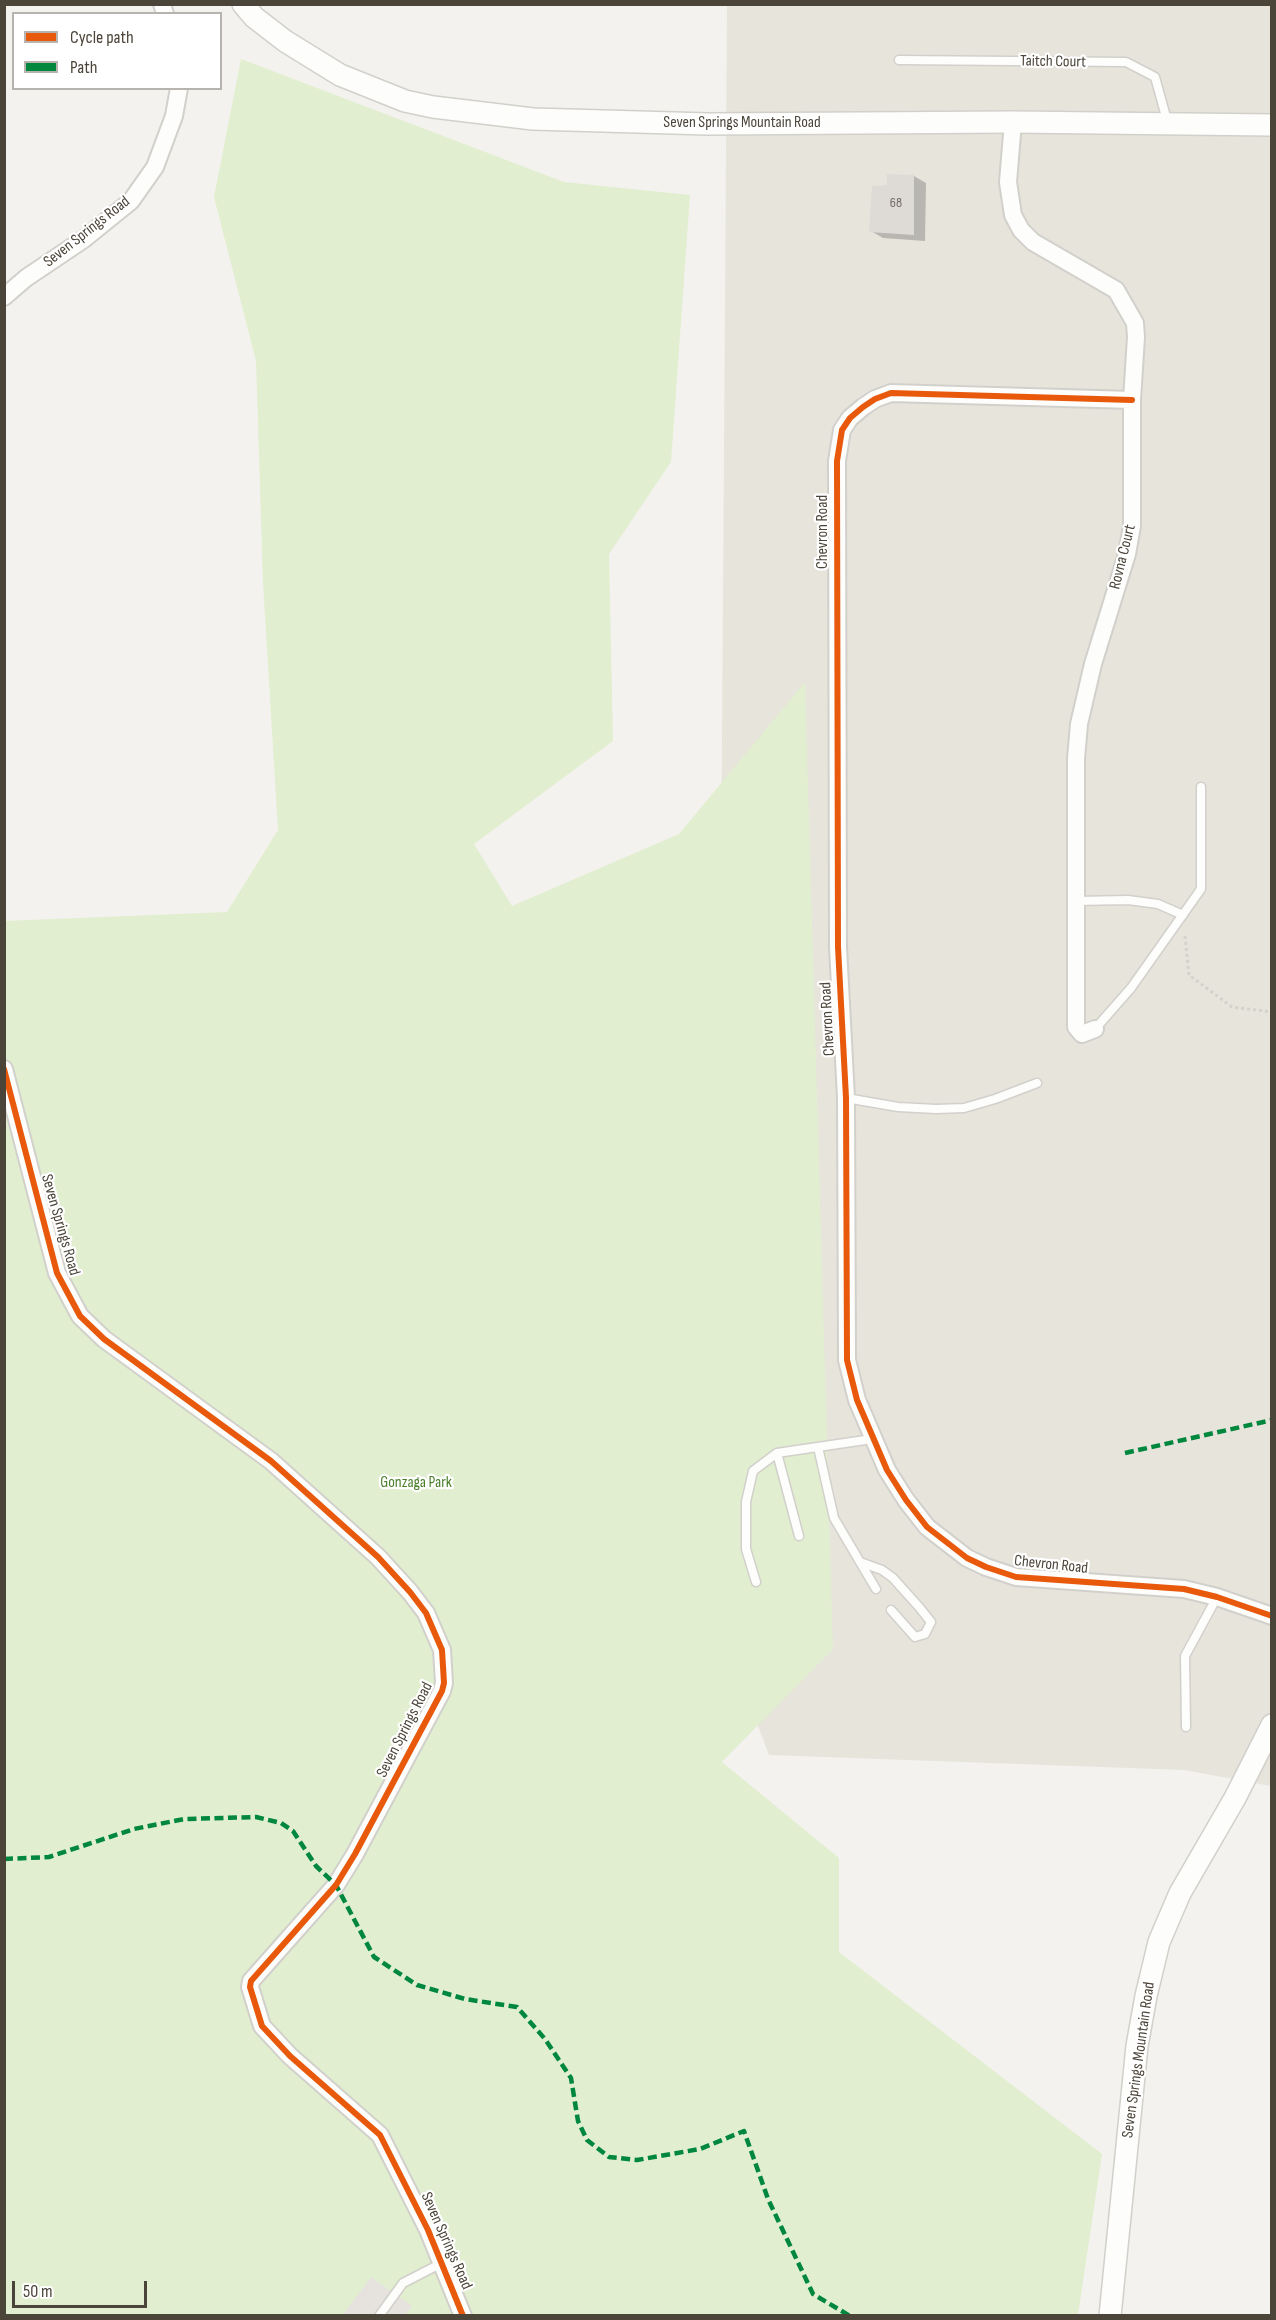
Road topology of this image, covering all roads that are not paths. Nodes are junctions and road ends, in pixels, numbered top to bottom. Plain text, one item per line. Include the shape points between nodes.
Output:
1 (243, 4) edge
2 (899, 60) dead end
3 (178, 90) edge
4 (1013, 122) junction
5 (1167, 124) junction
6 (1272, 125) edge
7 (4, 297) edge
8 (1132, 400) junction
9 (1201, 787) dead end
10 (1076, 901) junction
11 (1183, 915) junction
12 (1095, 1029) joint
13 (4, 1069) edge
14 (1037, 1083) dead end
15 (846, 1098) junction
16 (872, 1439) junction
17 (818, 1447) junction
18 (777, 1453) junction
19 (799, 1536) dead end
20 (860, 1562) junction
21 (756, 1582) dead end
22 (876, 1588) dead end
23 (1217, 1597) junction
24 (891, 1610) dead end
25 (1272, 1616) edge
26 (1272, 1725) edge
27 (1186, 1727) dead end
28 (442, 2263) junction
29 (379, 2316) edge
30 (464, 2316) edge
31 (1110, 2316) edge

1 - 4 street, Seven Springs Mountain Road via 285,41 340,75 434,107 568,120 785,124
2 - 5 lane, Taitch Court via 1126,62 1155,77
3 - 7 street, Seven Springs Road via 174,116 155,167 131,201
4 - 5 street, Seven Springs Mountain Road
4 - 8 street, Rovna Court via 1008,182 1013,215 1033,242 1101,280 1122,299 1135,323
5 - 6 street, Seven Springs Mountain Road
8 - 10 street, Rovna Court via 1132,526 1079,724
8 - 15 street, Chevron Road via 891,393 863,406 842,430 837,461 838,947
9 - 11 lane via 1201,889
10 - 11 lane via 1128,900 1158,904
10 - 12 street, Rovna Court via 1076,1027 1082,1034
11 - 12 lane via 1131,988
13 - 28 street, Seven Springs Road via 57,1273 80,1316 104,1339 271,1461 378,1557 426,1613 442,1650 442,1692 356,1854 321,1903 250,1981 250,1987 262,2026 290,2056 380,2134
14 - 15 lane via 964,1108 898,1107
15 - 16 street, Chevron Road via 847,1360
16 - 17 lane
16 - 23 street, Chevron Road via 887,1470 927,1527 960,1553 986,1567 1016,1577 1184,1590
17 - 18 lane
17 - 20 lane via 834,1518
18 - 19 lane
18 - 21 lane via 753,1471 746,1502 747,1549
20 - 22 lane
20 - 24 lane via 893,1578 931,1622 925,1634 915,1637
23 - 25 street, Chevron Road
23 - 27 lane via 1185,1656
26 - 31 street, Seven Springs Mountain Road via 1180,1893 1159,1942 1137,2046
28 - 29 lane via 403,2283
28 - 30 street, Seven Springs Road

